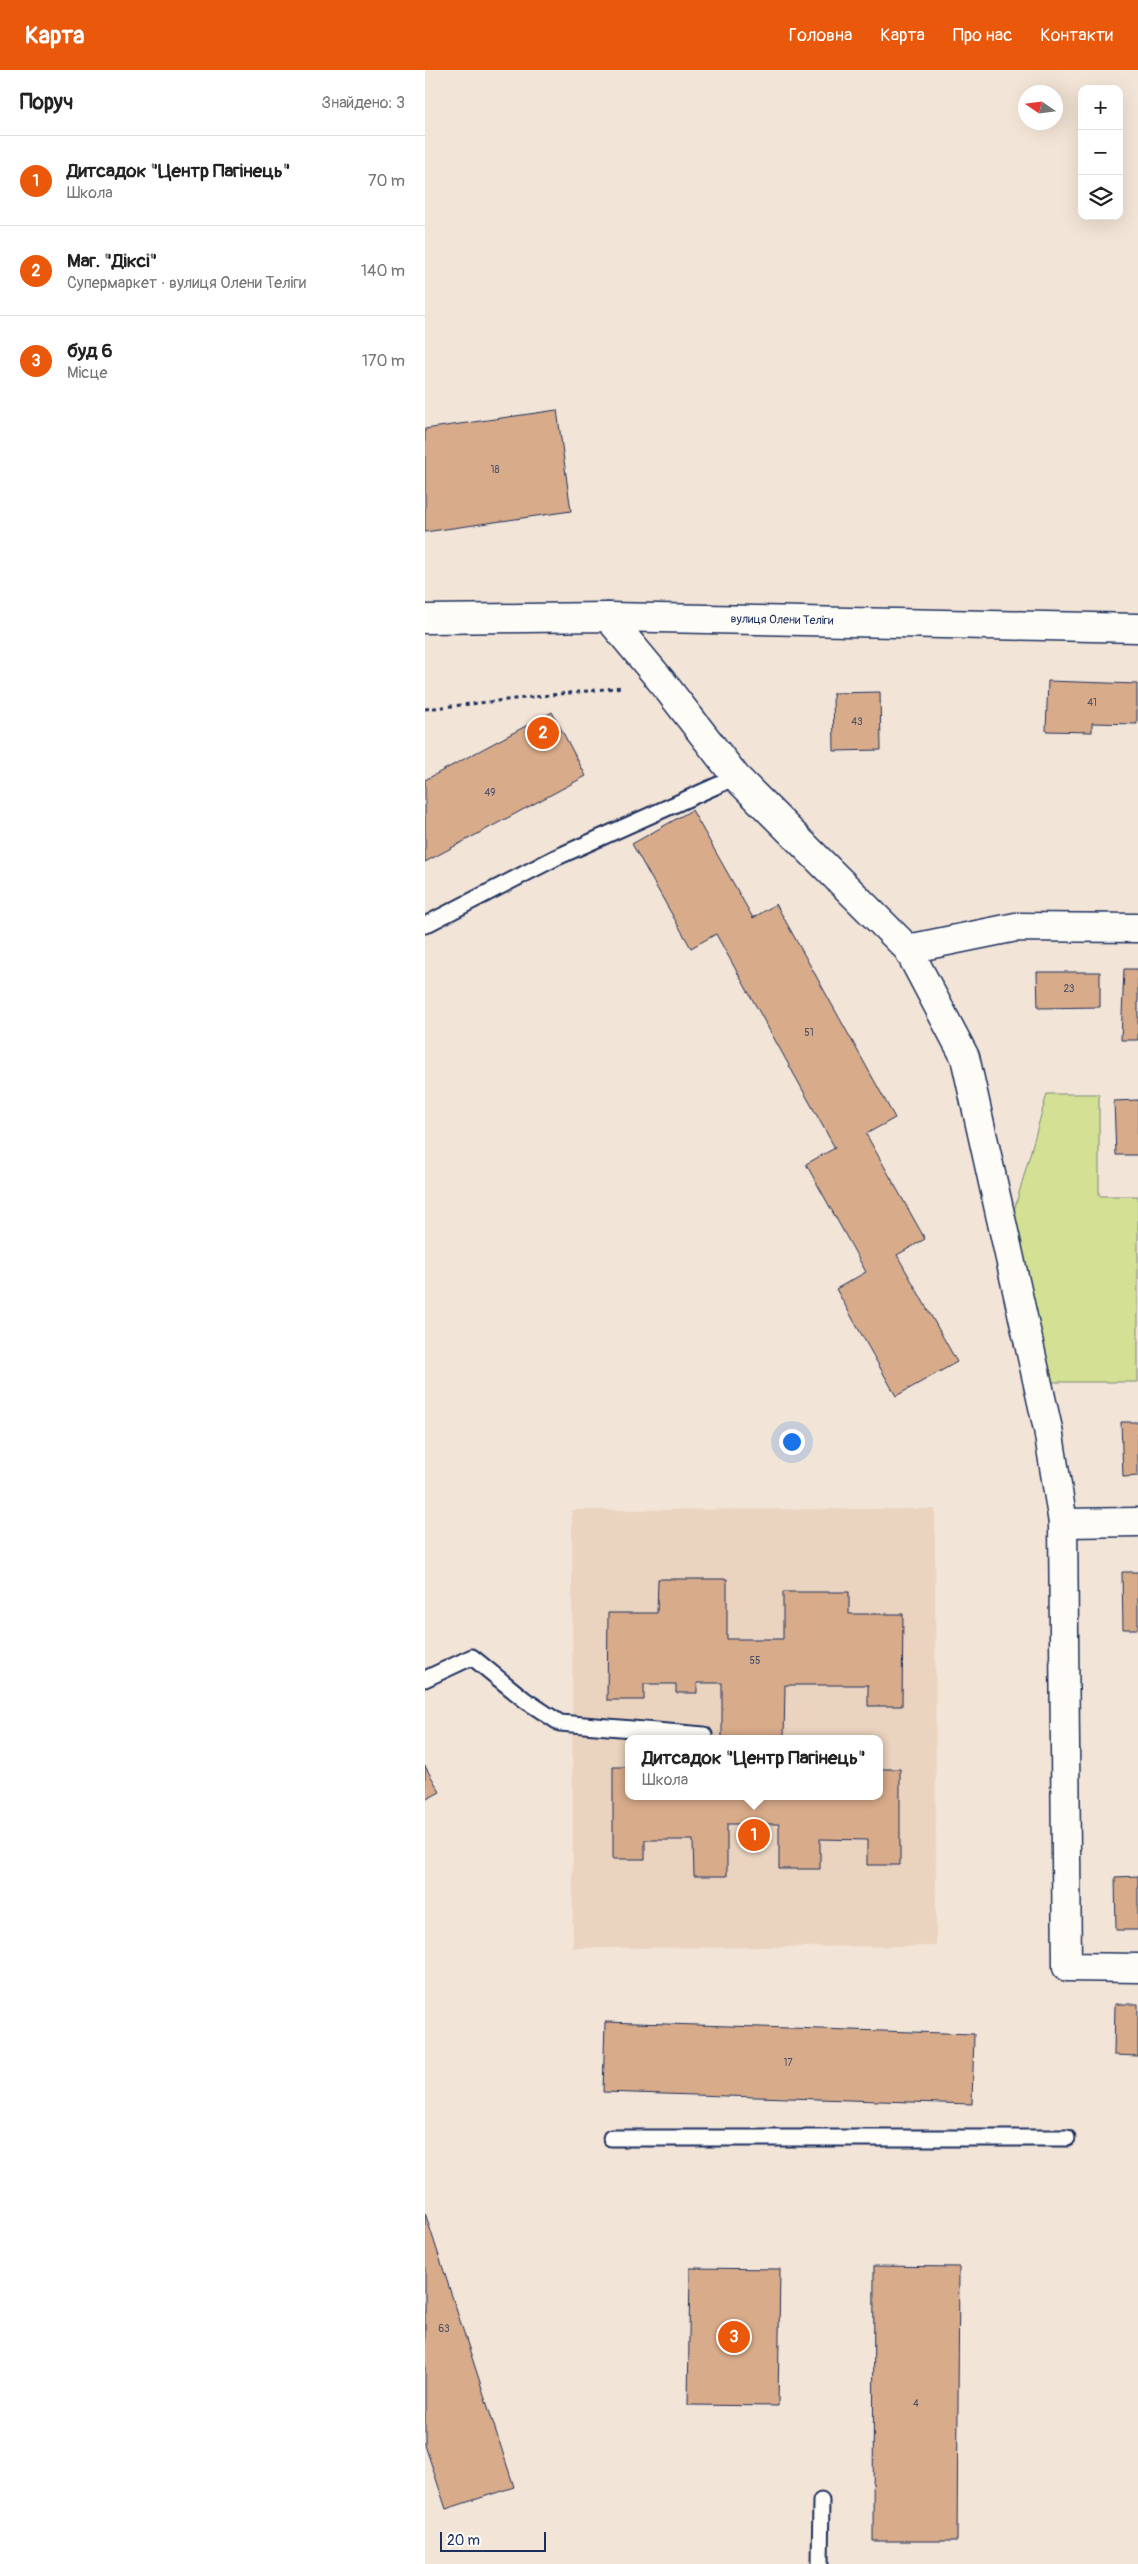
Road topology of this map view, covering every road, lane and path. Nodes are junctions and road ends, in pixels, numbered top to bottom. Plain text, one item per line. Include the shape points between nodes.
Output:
1 (608, 617) junction
2 (425, 619) edge
3 (1138, 628) edge
4 (663, 683) junction
5 (425, 709) edge
6 (736, 777) junction
7 (425, 926) edge
8 (1138, 928) edge
9 (907, 949) junction
10 (1063, 1522) junction
11 (1138, 1522) edge
12 (425, 1679) edge
13 (704, 1735) dead end
14 (1138, 1968) edge
15 (611, 2138) dead end
16 (1067, 2138) dead end
17 (821, 2501) dead end
18 (820, 2564) edge

1 - 2 street, вулиця Олени Теліги
1 - 3 street, вулиця Олени Теліги
1 - 4 street
4 - 5 path
4 - 6 street
6 - 7 lane via 555,858
6 - 9 street
8 - 9 street via 1016,927
9 - 10 street via 965,1057 1048,1428
10 - 11 street
10 - 14 street via 1067,1967
12 - 13 lane via 472,1657 525,1700 560,1723
15 - 16 lane
17 - 18 lane

